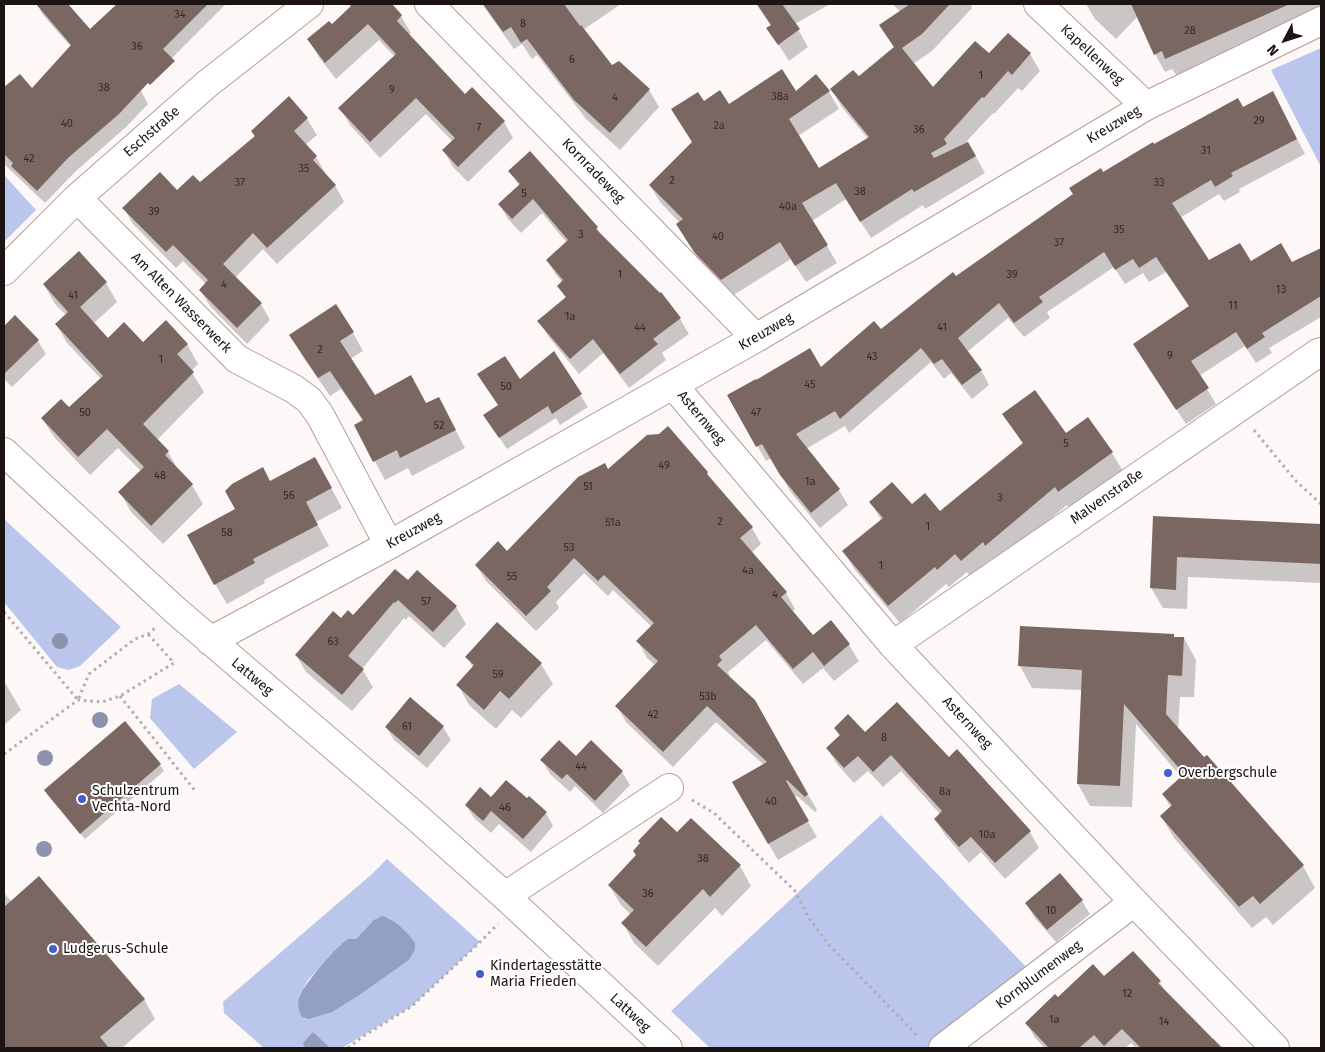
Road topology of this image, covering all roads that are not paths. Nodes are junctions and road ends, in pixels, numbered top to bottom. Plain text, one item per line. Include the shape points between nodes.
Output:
1 (309, 4) edge
2 (429, 4) edge
3 (1038, 4) edge
4 (1321, 21) edge
5 (1146, 106) junction
6 (77, 198) junction
7 (4, 271) edge
8 (756, 338) junction
9 (1321, 352) edge
10 (673, 385) junction
11 (4, 452) edge
12 (389, 544) junction
13 (210, 641) junction
14 (893, 645) junction
15 (669, 788) road end
16 (510, 901) junction
17 (1134, 902) junction
18 (931, 1044) edge
19 (668, 1048) edge
20 (1275, 1048) edge

1 - 6 street, Eschstraße via 207,84
2 - 8 street, Kornradeweg
3 - 5 street, Kapellenweg
4 - 5 street, Kreuzweg
5 - 8 street, Kreuzweg
6 - 7 street, Eschstraße
6 - 12 street, Am Alten Wasserwerk via 237,359 294,388 309,400
8 - 10 street, Kreuzweg
9 - 14 street, Malvenstraße
10 - 12 street, Kreuzweg
10 - 14 street, Asternweg
11 - 13 street, Lattweg
12 - 13 street, Kreuzweg
13 - 16 street, Lattweg via 406,807
14 - 17 street, Asternweg
15 - 16 street
16 - 19 street, Lattweg
17 - 18 street, Kornblumenweg
17 - 20 street, Asternweg

